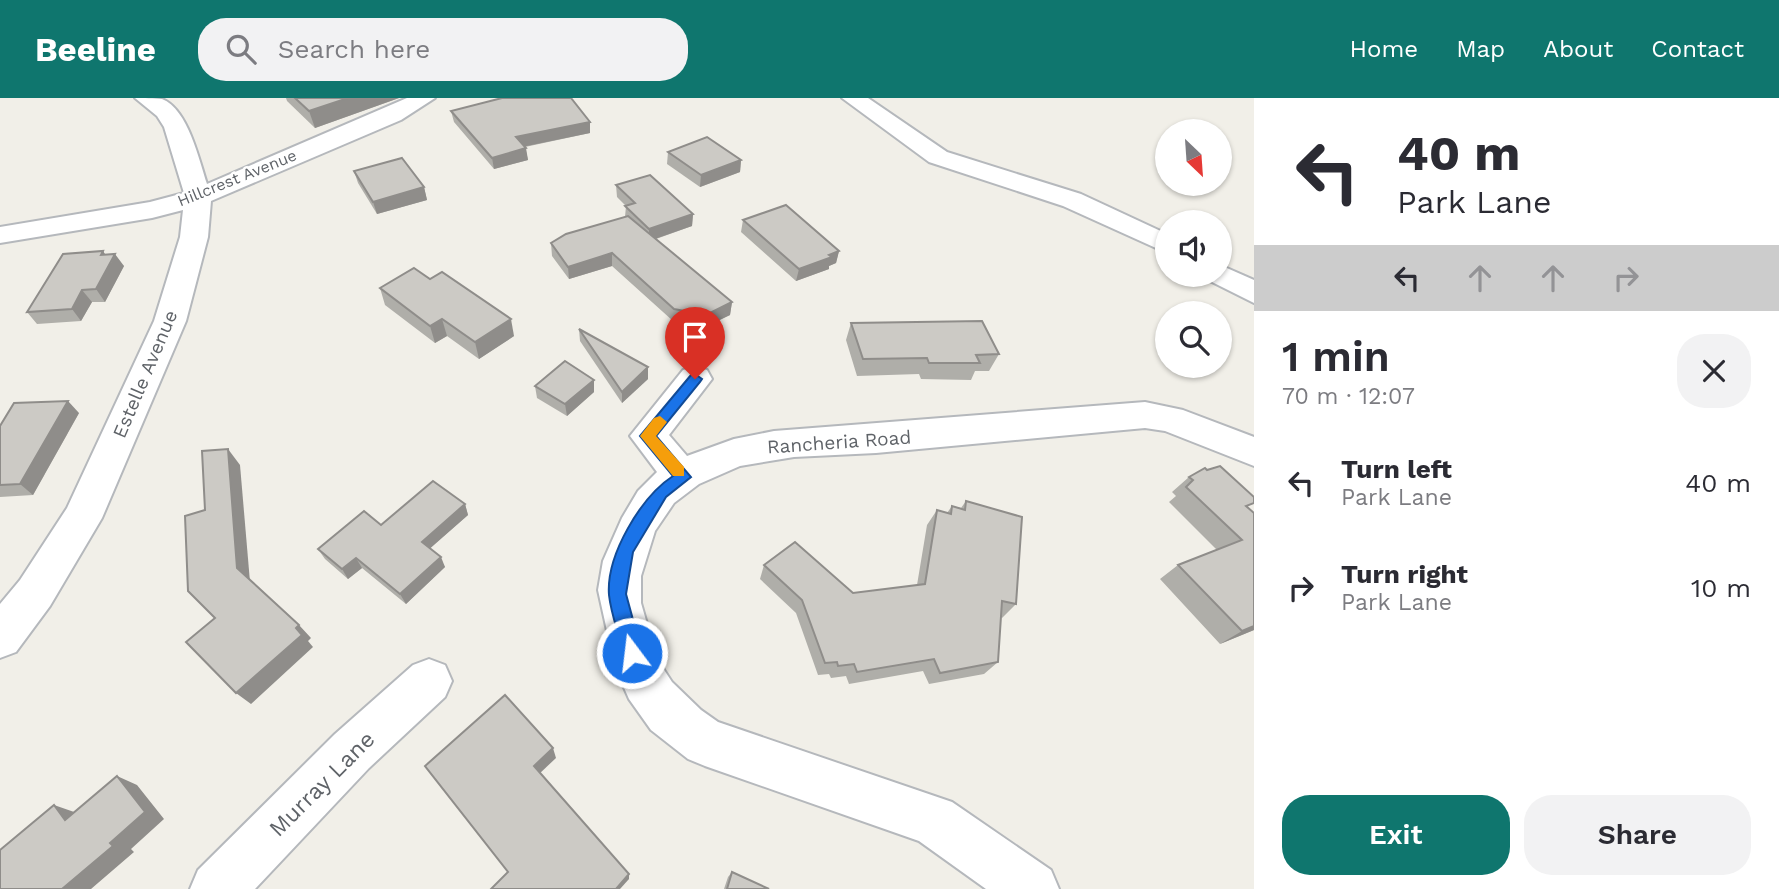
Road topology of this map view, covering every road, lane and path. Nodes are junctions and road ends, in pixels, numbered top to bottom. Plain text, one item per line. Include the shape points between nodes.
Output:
1 (146, 98) edge
2 (424, 98) edge
3 (853, 98) edge
4 (198, 197) junction
5 (0, 234) edge
6 (1155, 239) edge
7 (1232, 281) edge
8 (1254, 293) edge
9 (695, 379) dead end
10 (1254, 452) edge
11 (683, 477) junction
12 (0, 637) edge
13 (429, 681) dead end
14 (217, 889) edge
15 (1032, 889) edge

1 - 4 street, Estelle Avenue via 176,127
2 - 4 street, Hillcrest Avenue via 393,116
3 - 6 street via 938,157 1072,200
4 - 5 street, Hillcrest Avenue via 152,210
4 - 12 street, Estelle Avenue via 194,237 170,320 82,518 35,593
7 - 8 street
9 - 11 street via 648,436
10 - 11 street, Rancheria Road via 1170,419 1145,415 767,445 717,459
11 - 15 street, Rancheria Road via 660,492 625,550 618,594 637,668 672,720 705,742 934,820
13 - 14 street, Murray Lane via 352,751

